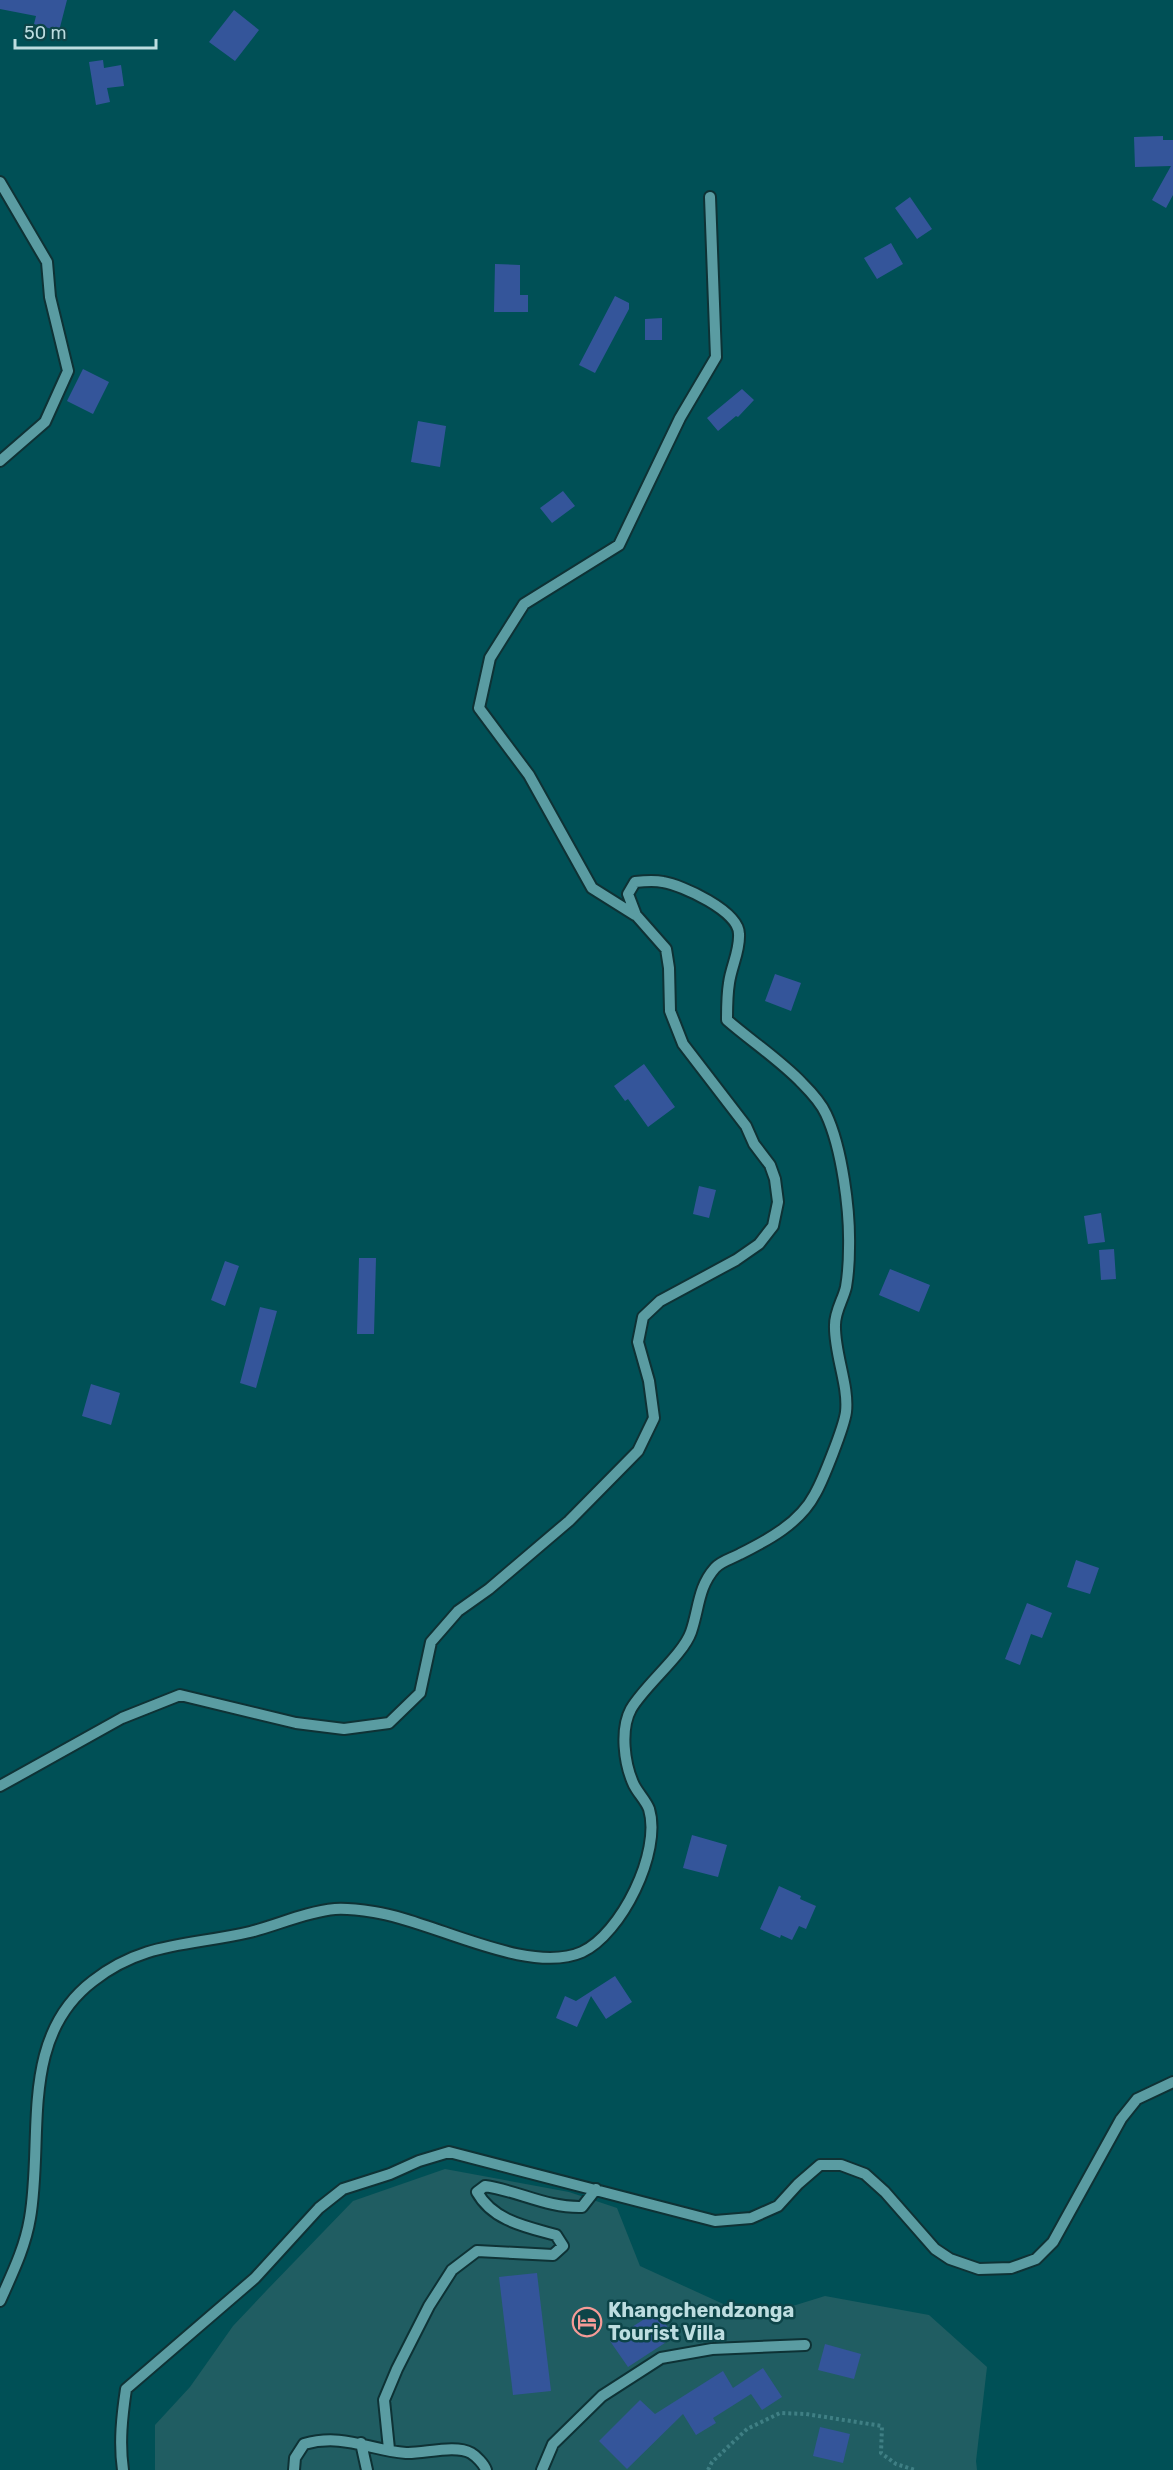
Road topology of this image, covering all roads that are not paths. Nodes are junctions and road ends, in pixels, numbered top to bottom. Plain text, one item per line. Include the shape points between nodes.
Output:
1 (0, 182) edge
2 (710, 197) dead end
3 (0, 461) edge
4 (636, 915) junction
5 (0, 1786) edge
6 (1173, 2082) edge
7 (596, 2189) junction
8 (0, 2301) edge
9 (805, 2345) dead end
10 (361, 2443) junction
11 (389, 2449) junction
12 (123, 2470) edge
13 (294, 2470) edge
14 (367, 2470) edge
15 (486, 2470) edge
16 (542, 2470) edge

1 - 3 street via 47,262 50,297 68,371 45,422
2 - 4 street via 716,357 680,418 619,545 524,604 490,658 479,708 529,775 592,888
4 - 5 street via 666,949 670,1011 683,1044 746,1126 770,1165 778,1202 773,1226 759,1244 660,1301 643,1317 638,1342 654,1418 639,1451 569,1521 458,1611 431,1642 420,1693 389,1723 344,1729 296,1724 180,1695 122,1718
4 - 8 street via 628,894 635,882 663,882 713,903 740,931 729,982 727,1020 803,1083 825,1111 847,1204 849,1248 846,1287 835,1317 846,1412 814,1497 796,1520 718,1564 703,1585 691,1635 630,1711 624,1730 628,1768 649,1808 651,1827 640,1879 627,1909 585,1951 556,1959 512,1953 379,1913 337,1908 247,1933 175,1944 132,1956 90,1982 64,2012 41,2064 29,2222 20,2257
6 - 7 street via 1137,2099 1121,2119 1053,2242 1036,2259 1011,2268 979,2269 950,2259 935,2249 865,2174 841,2165 820,2165 778,2206 751,2218 715,2222
7 - 11 street via 582,2207 562,2207 508,2189 485,2186 477,2193 491,2211 520,2225 556,2235 563,2246 553,2255 477,2251 452,2270 429,2306 384,2400
7 - 12 street via 449,2152 343,2189 319,2208 255,2278 126,2389
9 - 16 street via 712,2349 661,2358 602,2396 553,2444
10 - 11 street
10 - 13 street via 321,2439 304,2444
10 - 14 street
11 - 15 street via 469,2452

